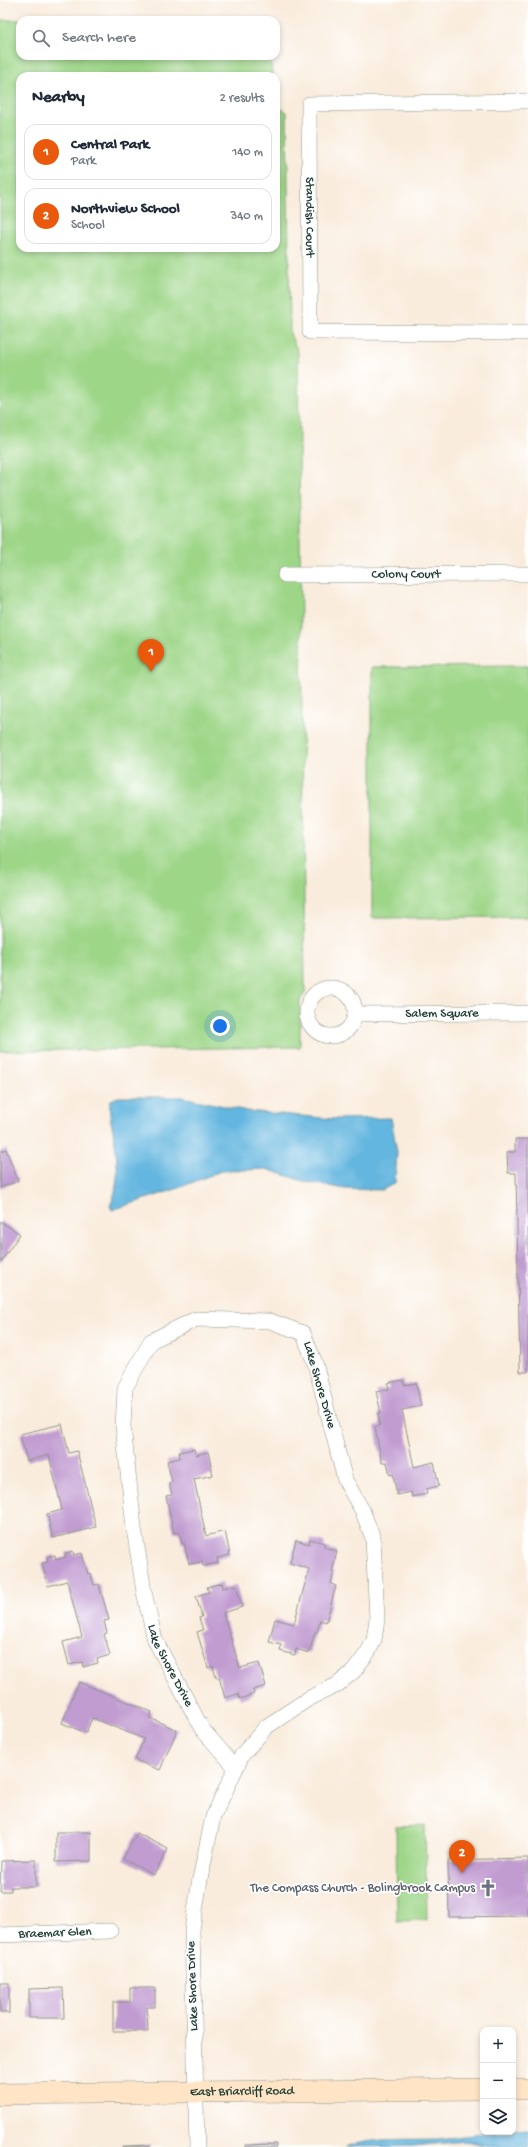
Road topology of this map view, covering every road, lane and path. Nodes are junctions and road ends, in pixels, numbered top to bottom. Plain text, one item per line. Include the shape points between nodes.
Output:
1 (528, 101) edge
2 (528, 333) edge
3 (528, 574) edge
4 (285, 576) dead end
5 (528, 1013) edge
6 (355, 1014) dead end
7 (236, 1768) junction
8 (110, 1931) dead end
9 (0, 1935) edge
10 (480, 2089) edge
11 (516, 2089) edge
12 (528, 2089) edge
13 (196, 2092) junction
14 (0, 2094) edge
15 (197, 2147) edge

1 - 2 street, Standish Court via 309,104 310,332
3 - 4 street, Colony Court
5 - 6 street, Salem Square
7 - 7 street, Lake Shore Drive via 242,1755 266,1727 308,1699 337,1685 362,1664 371,1646 377,1619 373,1538 362,1510 345,1480 315,1363 304,1333 270,1321 196,1319 151,1341 124,1388 123,1426 143,1585 155,1640 202,1729
7 - 13 street, Lake Shore Drive via 213,1817 192,1930
8 - 9 street, Braemar Glen
10 - 13 street, East Briarcliff Road
11 - 12 street
13 - 14 street, East Briarcliff Road
13 - 15 street, Lake Shore Drive

